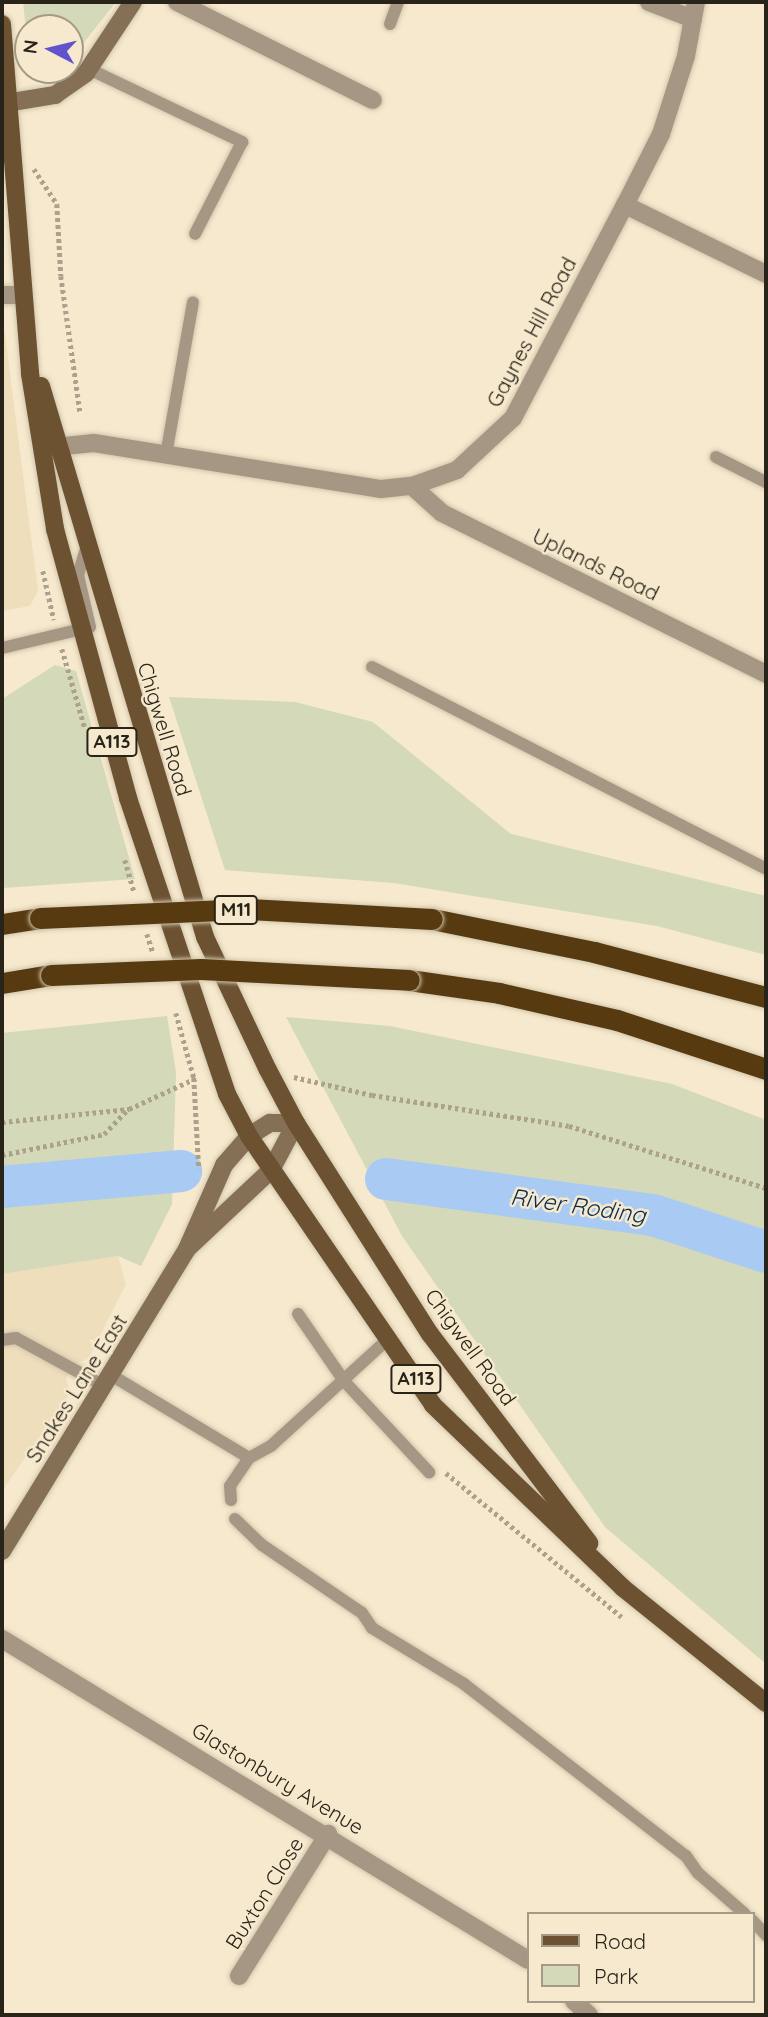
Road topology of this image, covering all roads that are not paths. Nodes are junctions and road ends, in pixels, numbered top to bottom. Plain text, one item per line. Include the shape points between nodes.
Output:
1 (133, 2) edge
2 (177, 2) edge
3 (398, 2) edge
4 (649, 2) edge
5 (695, 10) edge
6 (2, 24) edge
7 (390, 24) dead end
8 (89, 69) junction
9 (373, 100) dead end
10 (6, 103) junction
11 (625, 205) junction
12 (195, 234) dead end
13 (766, 274) edge
14 (2, 295) edge
15 (23, 295) junction
16 (193, 302) dead end
17 (50, 447) junction
18 (166, 455) junction
19 (716, 457) dead end
20 (766, 482) edge
21 (412, 486) junction
22 (87, 545) junction
23 (79, 630) junction
24 (2, 648) edge
25 (372, 667) dead end
26 (766, 674) edge
27 (766, 869) edge
28 (2, 924) edge
29 (2, 983) edge
30 (766, 997) edge
31 (766, 1069) edge
32 (296, 1123) junction
33 (248, 1136) junction
34 (271, 1170) junction
35 (187, 1249) junction
36 (298, 1314) dead end
37 (388, 1339) junction
38 (2, 1340) edge
39 (108, 1381) junction
40 (344, 1381) junction
41 (249, 1458) junction
42 (429, 1472) road end
43 (231, 1500) dead end
44 (235, 1519) dead end
45 (2, 1550) edge
46 (623, 1588) junction
47 (2, 1639) edge
48 (766, 1703) edge
49 (328, 1834) junction
50 (743, 1912) edge
51 (754, 1922) edge
52 (766, 1935) edge
53 (526, 1959) edge
54 (239, 1976) dead end
55 (576, 2003) edge
56 (589, 2015) edge

1 - 8 street
2 - 9 street
3 - 7 lane
4 - 5 street
5 - 11 street, Gaynes Hill Road via 661,134
6 - 10 main road, Chigwell Road / A113
8 - 10 street via 55,95
8 - 12 lane via 242,142
10 - 15 main road, Chigwell Road / A113
11 - 13 street
11 - 21 street, Gaynes Hill Road via 513,418 457,470
14 - 15 street
15 - 17 main road, Chigwell Road / A113
16 - 18 lane
17 - 18 street, Gaynes Hill Road via 94,443
17 - 22 main road, Chigwell Road / A113
17 - 23 main road, Chigwell Road / A113
18 - 21 street, Gaynes Hill Road via 381,489
19 - 20 lane
21 - 26 street, Uplands Road via 442,513
22 - 23 lane via 78,575 90,627
22 - 32 main road, Chigwell Road / A113 via 205,937
23 - 24 lane
23 - 33 main road, Chigwell Road / A113 via 216,1068
25 - 27 lane
28 - 30 highway, M11, bridge via 40,918 248,909 432,919 594,951
29 - 31 highway, bridge via 51,975 201,969 410,980 499,993 617,1020
32 - 33 street via 270,1123
32 - 34 street
32 - 46 main road, Chigwell Road / A113 via 430,1334
33 - 34 main road, Chigwell Road / A113
33 - 35 street, Snakes Lane East via 223,1165
34 - 35 street, Snakes Lane East
34 - 37 main road, Chigwell Road / A113
35 - 39 street, Snakes Lane East
36 - 40 lane
37 - 40 lane
37 - 46 main road, Chigwell Road / A113 via 433,1405
38 - 39 lane via 16,1338
39 - 41 lane
39 - 45 street, Snakes Lane East
40 - 41 lane via 272,1445
40 - 42 lane
41 - 43 lane via 230,1486
44 - 50 lane via 262,1545 362,1613 372,1628 464,1684 686,1856 698,1873
46 - 48 main road, Chigwell Road / A113
47 - 49 street, Glastonbury Avenue
49 - 53 street, Glastonbury Avenue
49 - 54 street, Buxton Close
51 - 52 lane
55 - 56 street

